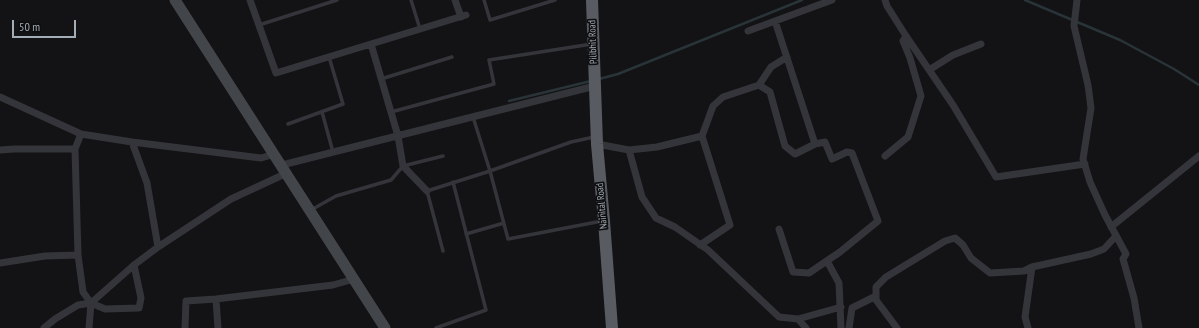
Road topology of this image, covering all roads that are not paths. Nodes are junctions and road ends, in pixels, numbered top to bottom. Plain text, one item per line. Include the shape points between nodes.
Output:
1 (175, 0) edge
2 (250, 0) edge
3 (337, 0) edge
4 (411, 0) edge
5 (455, 0) edge
6 (484, 0) edge
7 (555, 0) edge
8 (592, 0) edge
9 (832, 0) edge
10 (885, 0) edge
11 (1077, 0) edge
12 (775, 21) junction
13 (259, 25) junction
14 (420, 29) junction
15 (748, 31) dead end
16 (906, 36) junction
17 (593, 43) junction
18 (371, 44) junction
19 (981, 44) dead end
20 (329, 57) junction
21 (452, 57) dead end
22 (787, 57) junction
23 (929, 70) junction
24 (381, 79) junction
25 (595, 82) junction
26 (759, 85) junction
27 (0, 97) edge
28 (322, 112) junction
29 (391, 112) junction
30 (473, 117) junction
31 (288, 124) dead end
32 (81, 134) junction
33 (398, 136) junction
34 (702, 136) junction
35 (596, 140) junction
36 (132, 142) junction
37 (816, 144) junction
38 (75, 149) junction
39 (0, 150) edge
40 (629, 150) junction
41 (333, 152) junction
42 (275, 154) junction
43 (443, 156) dead end
44 (885, 156) dead end
45 (1199, 156) edge
46 (1085, 164) junction
47 (403, 166) junction
48 (284, 169) junction
49 (490, 171) junction
50 (453, 182) junction
51 (427, 191) junction
52 (310, 210) junction
53 (604, 221) junction
54 (504, 223) junction
55 (1111, 226) junction
56 (780, 229) dead end
57 (466, 234) junction
58 (1116, 236) junction
59 (700, 245) junction
60 (158, 247) junction
61 (443, 252) dead end
62 (78, 255) junction
63 (827, 261) junction
64 (0, 263) edge
65 (134, 265) junction
66 (1032, 267) junction
67 (354, 279) junction
68 (876, 296) junction
69 (216, 299) junction
70 (91, 303) junction
71 (841, 307) junction
72 (798, 319) junction
73 (44, 328) edge
74 (88, 328) edge
75 (185, 328) edge
76 (218, 328) edge
77 (385, 328) edge
78 (436, 328) edge
79 (612, 328) edge
80 (806, 328) edge
81 (842, 328) edge
82 (849, 328) edge
83 (897, 328) edge
84 (1028, 328) edge
85 (1139, 328) edge

1 - 42 main road
2 - 13 street
3 - 13 lane
4 - 14 lane
5 - 14 street via 463,16
6 - 7 lane via 490,20
8 - 17 highway, Pilibhit Road
9 - 12 street
10 - 16 street
11 - 46 street via 1074,26 1088,85 1090,108 1083,159
12 - 15 street
12 - 22 street
13 - 20 street via 276,73
14 - 18 street
16 - 23 street
16 - 44 street via 903,41 920,96 908,137
17 - 25 highway, Pilibhit Road
17 - 29 lane via 489,60 494,84
18 - 20 street
18 - 24 street
19 - 23 street via 953,55
20 - 28 lane via 343,104
21 - 24 lane
22 - 26 street via 771,67
22 - 37 street
23 - 46 street via 996,177
24 - 29 street
25 - 30 street
25 - 35 highway, Nainital Road
26 - 34 street via 723,98 713,106
26 - 37 street via 770,92 785,146 795,154
27 - 32 street
28 - 31 lane
28 - 41 lane
29 - 33 street
30 - 33 street
30 - 49 lane
32 - 36 street
32 - 38 street
33 - 41 street
33 - 47 street
34 - 40 street via 657,147
34 - 59 street via 730,225
35 - 40 street
35 - 49 lane via 571,142
35 - 53 highway, Nainital Road
36 - 42 street via 261,158
36 - 60 street via 147,183
37 - 63 street via 825,142 832,159 848,152 852,153 878,221
38 - 39 street
38 - 62 street
40 - 59 street via 642,197 652,213
41 - 48 street
42 - 48 main road
43 - 47 lane
45 - 55 street
46 - 55 street via 1090,182
47 - 51 street
47 - 52 lane via 392,180 336,196
48 - 52 main road
48 - 60 street via 231,199
49 - 50 lane
49 - 54 lane
50 - 51 lane
50 - 57 lane
51 - 61 lane
52 - 67 main road
53 - 54 lane via 508,239
53 - 79 highway, Nainital Road
54 - 57 lane
55 - 58 street
56 - 63 street via 793,272 809,273
57 - 78 lane via 486,310
58 - 66 street via 1104,249 1091,254
58 - 85 street via 1126,254 1123,259
59 - 72 street via 779,317
60 - 65 street
62 - 64 street via 45,256
62 - 70 street via 83,292
63 - 71 street via 839,283
65 - 70 street
65 - 70 street via 141,298 139,308 105,309
66 - 68 street via 990,274 971,258 955,238 886,277 876,287
66 - 84 street via 1025,317
67 - 69 street via 333,285
67 - 77 main road
68 - 82 street via 852,308
68 - 83 street via 876,300
69 - 75 street via 186,301
69 - 76 street
70 - 73 street via 78,305
70 - 74 street
71 - 72 street
71 - 81 street
72 - 80 street

